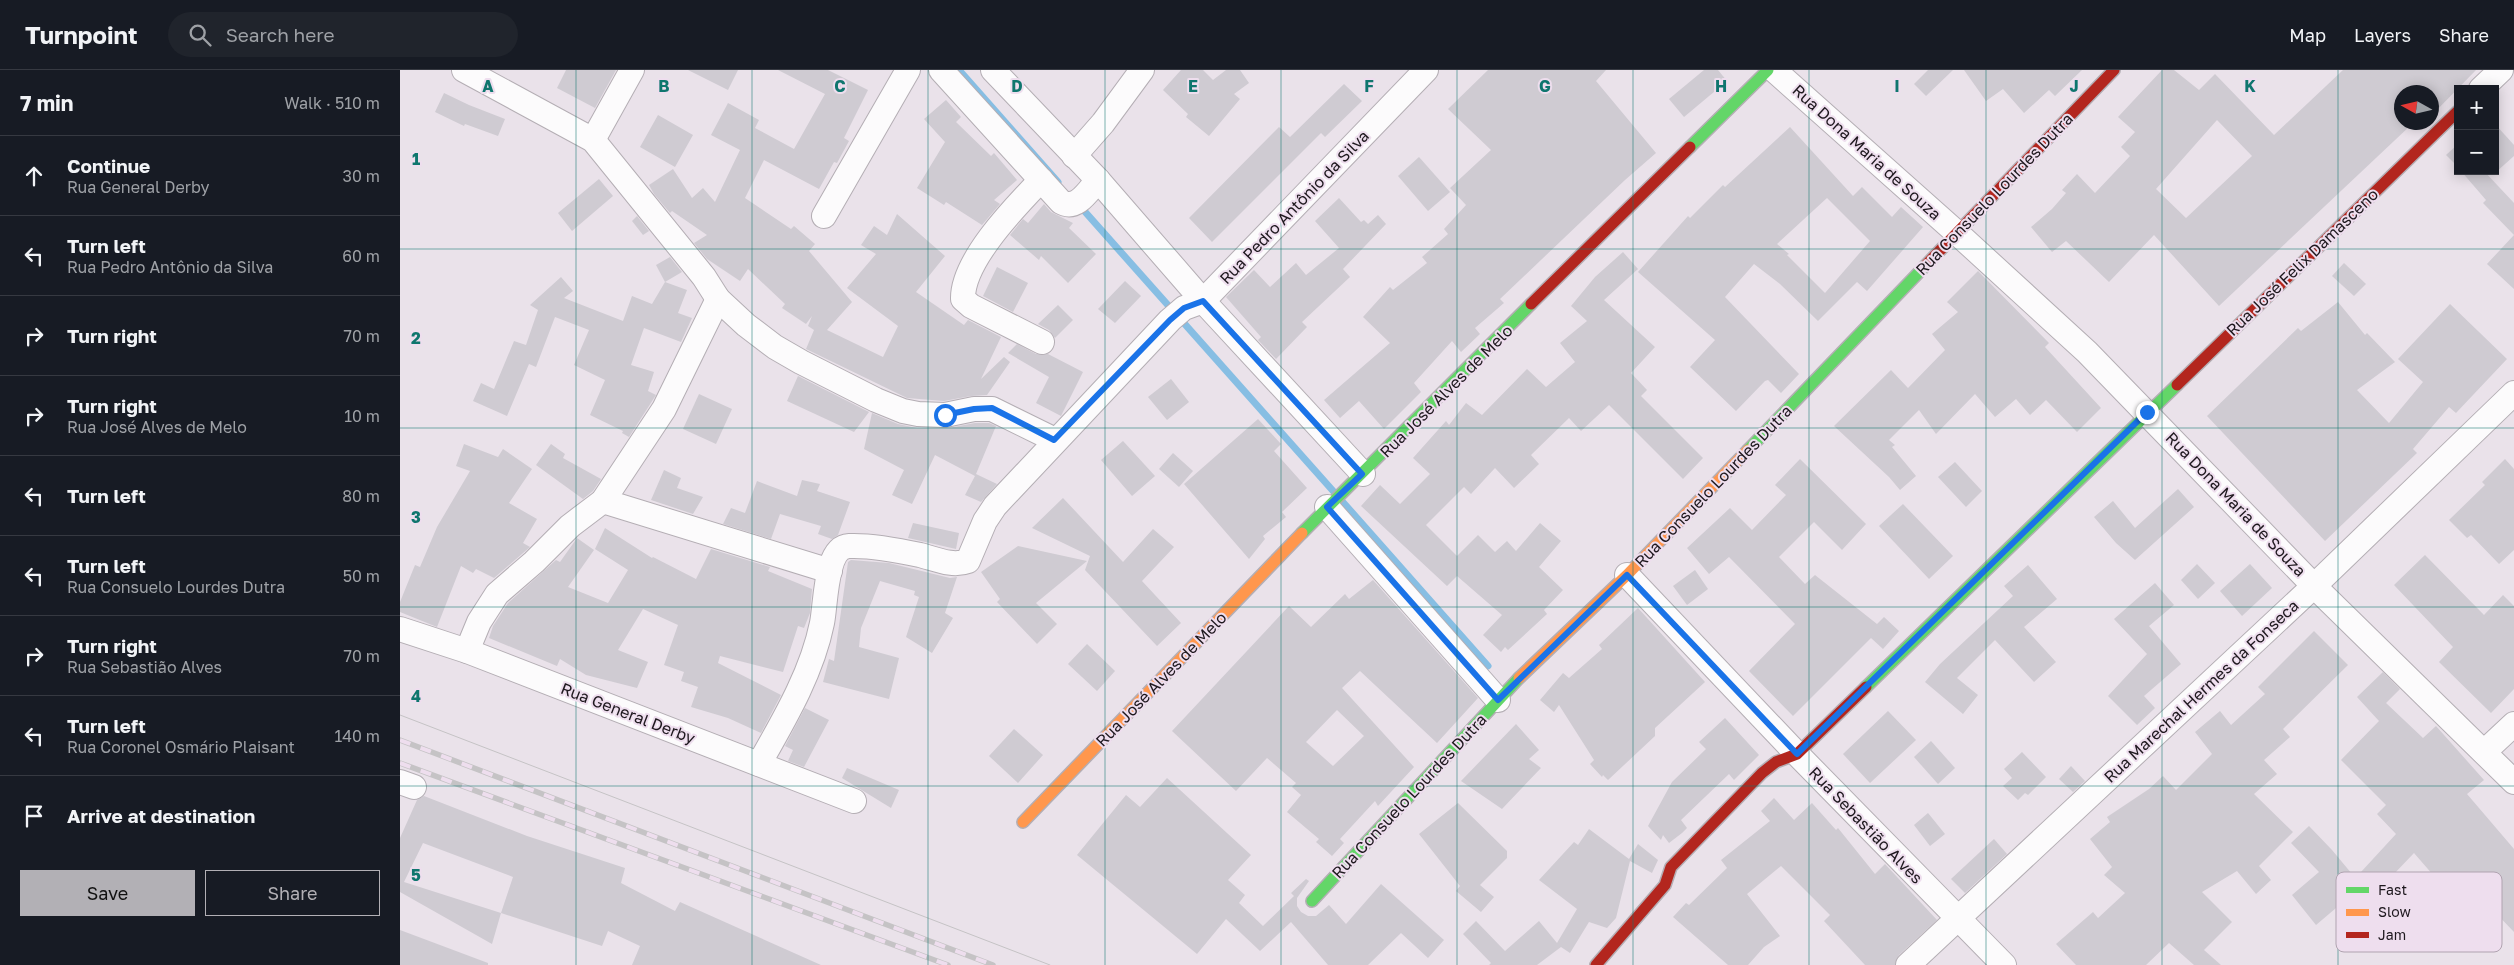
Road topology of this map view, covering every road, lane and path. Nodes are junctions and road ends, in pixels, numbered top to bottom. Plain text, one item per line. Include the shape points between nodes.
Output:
1 (464, 70) edge
2 (632, 70) edge
3 (908, 70) edge
4 (942, 70) edge
5 (993, 70) edge
6 (1142, 70) edge
7 (1426, 70) edge
8 (1768, 70) edge
9 (1774, 70) edge
10 (2114, 70) edge
11 (2501, 70) edge
12 (2514, 82) edge
13 (2485, 85) edge
14 (2454, 116) edge
15 (593, 140) junction
16 (1074, 156) junction
17 (1041, 180) junction
18 (1086, 193) junction
19 (824, 216) dead end
20 (1957, 232) junction
21 (718, 299) junction
22 (1186, 310) junction
23 (1042, 342) dead end
24 (2514, 393) edge
25 (2147, 412) junction
26 (1054, 440) junction
27 (1356, 480) junction
28 (602, 501) junction
29 (1330, 504) junction
30 (830, 570) junction
31 (1627, 575) junction
32 (2314, 586) junction
33 (400, 629) edge
34 (467, 651) junction
35 (1498, 700) junction
36 (2514, 724) edge
37 (2484, 752) junction
38 (1797, 754) junction
39 (759, 764) junction
40 (2514, 782) edge
41 (854, 801) dead end
42 (1023, 822) dead end
43 (1312, 900) dead end
44 (1958, 919) junction
45 (1596, 965) edge
46 (1908, 965) edge
47 (2004, 965) edge

1 - 15 street
2 - 15 street
3 - 19 street
4 - 17 street
5 - 16 street
6 - 16 street
7 - 22 street, Rua Pedro Antônio da Silva
8 - 27 street, Rua José Alves de Melo
9 - 20 street, Rua Dona Maria de Souza
10 - 20 street, Rua Consuelo Lourdes Dutra
11 - 12 street
11 - 13 street
14 - 25 street, Rua José Felix Damasceno
15 - 21 street via 704,276
16 - 18 street
17 - 18 street via 1067,205
17 - 23 street via 1011,211 969,270 963,298 971,306
18 - 22 street
20 - 25 street, Rua Dona Maria de Souza
20 - 31 street, Rua Consuelo Lourdes Dutra
21 - 26 street via 775,346 876,400 918,414 945,415 992,408
21 - 28 street via 664,409
22 - 26 street, Rua Pedro Antônio da Silva
22 - 27 street
24 - 32 street, Rua Marechal Hermes da Fonseca
25 - 32 street, Rua Dona Maria de Souza
25 - 38 street, Rua José Felix Damasceno
26 - 30 street, Rua Pedro Antônio da Silva via 995,506 968,561 952,563 872,547 846,546 834,554
27 - 29 street, Rua José Alves de Melo
28 - 30 street
28 - 34 street via 570,526 497,594 479,622
29 - 35 street
29 - 42 street, Rua José Alves de Melo
30 - 39 street, Rua Pedro Antônio da Silva via 817,648 786,716
31 - 35 street, Rua Consuelo Lourdes Dutra
31 - 38 street, Rua Sebastião Alves
32 - 37 street, Rua Dona Maria de Souza
32 - 44 street, Rua Marechal Hermes da Fonseca
33 - 34 street, Rua General Derby
34 - 39 street, Rua General Derby
35 - 43 street, Rua Consuelo Lourdes Dutra
36 - 37 street
37 - 40 street, Rua Dona Maria de Souza
38 - 44 street, Rua Sebastião Alves
38 - 45 street via 1776,762 1762,773 1671,868 1665,885
39 - 41 street, Rua General Derby
44 - 46 street, Rua Marechal Hermes da Fonseca
44 - 47 street, Rua Sebastião Alves

